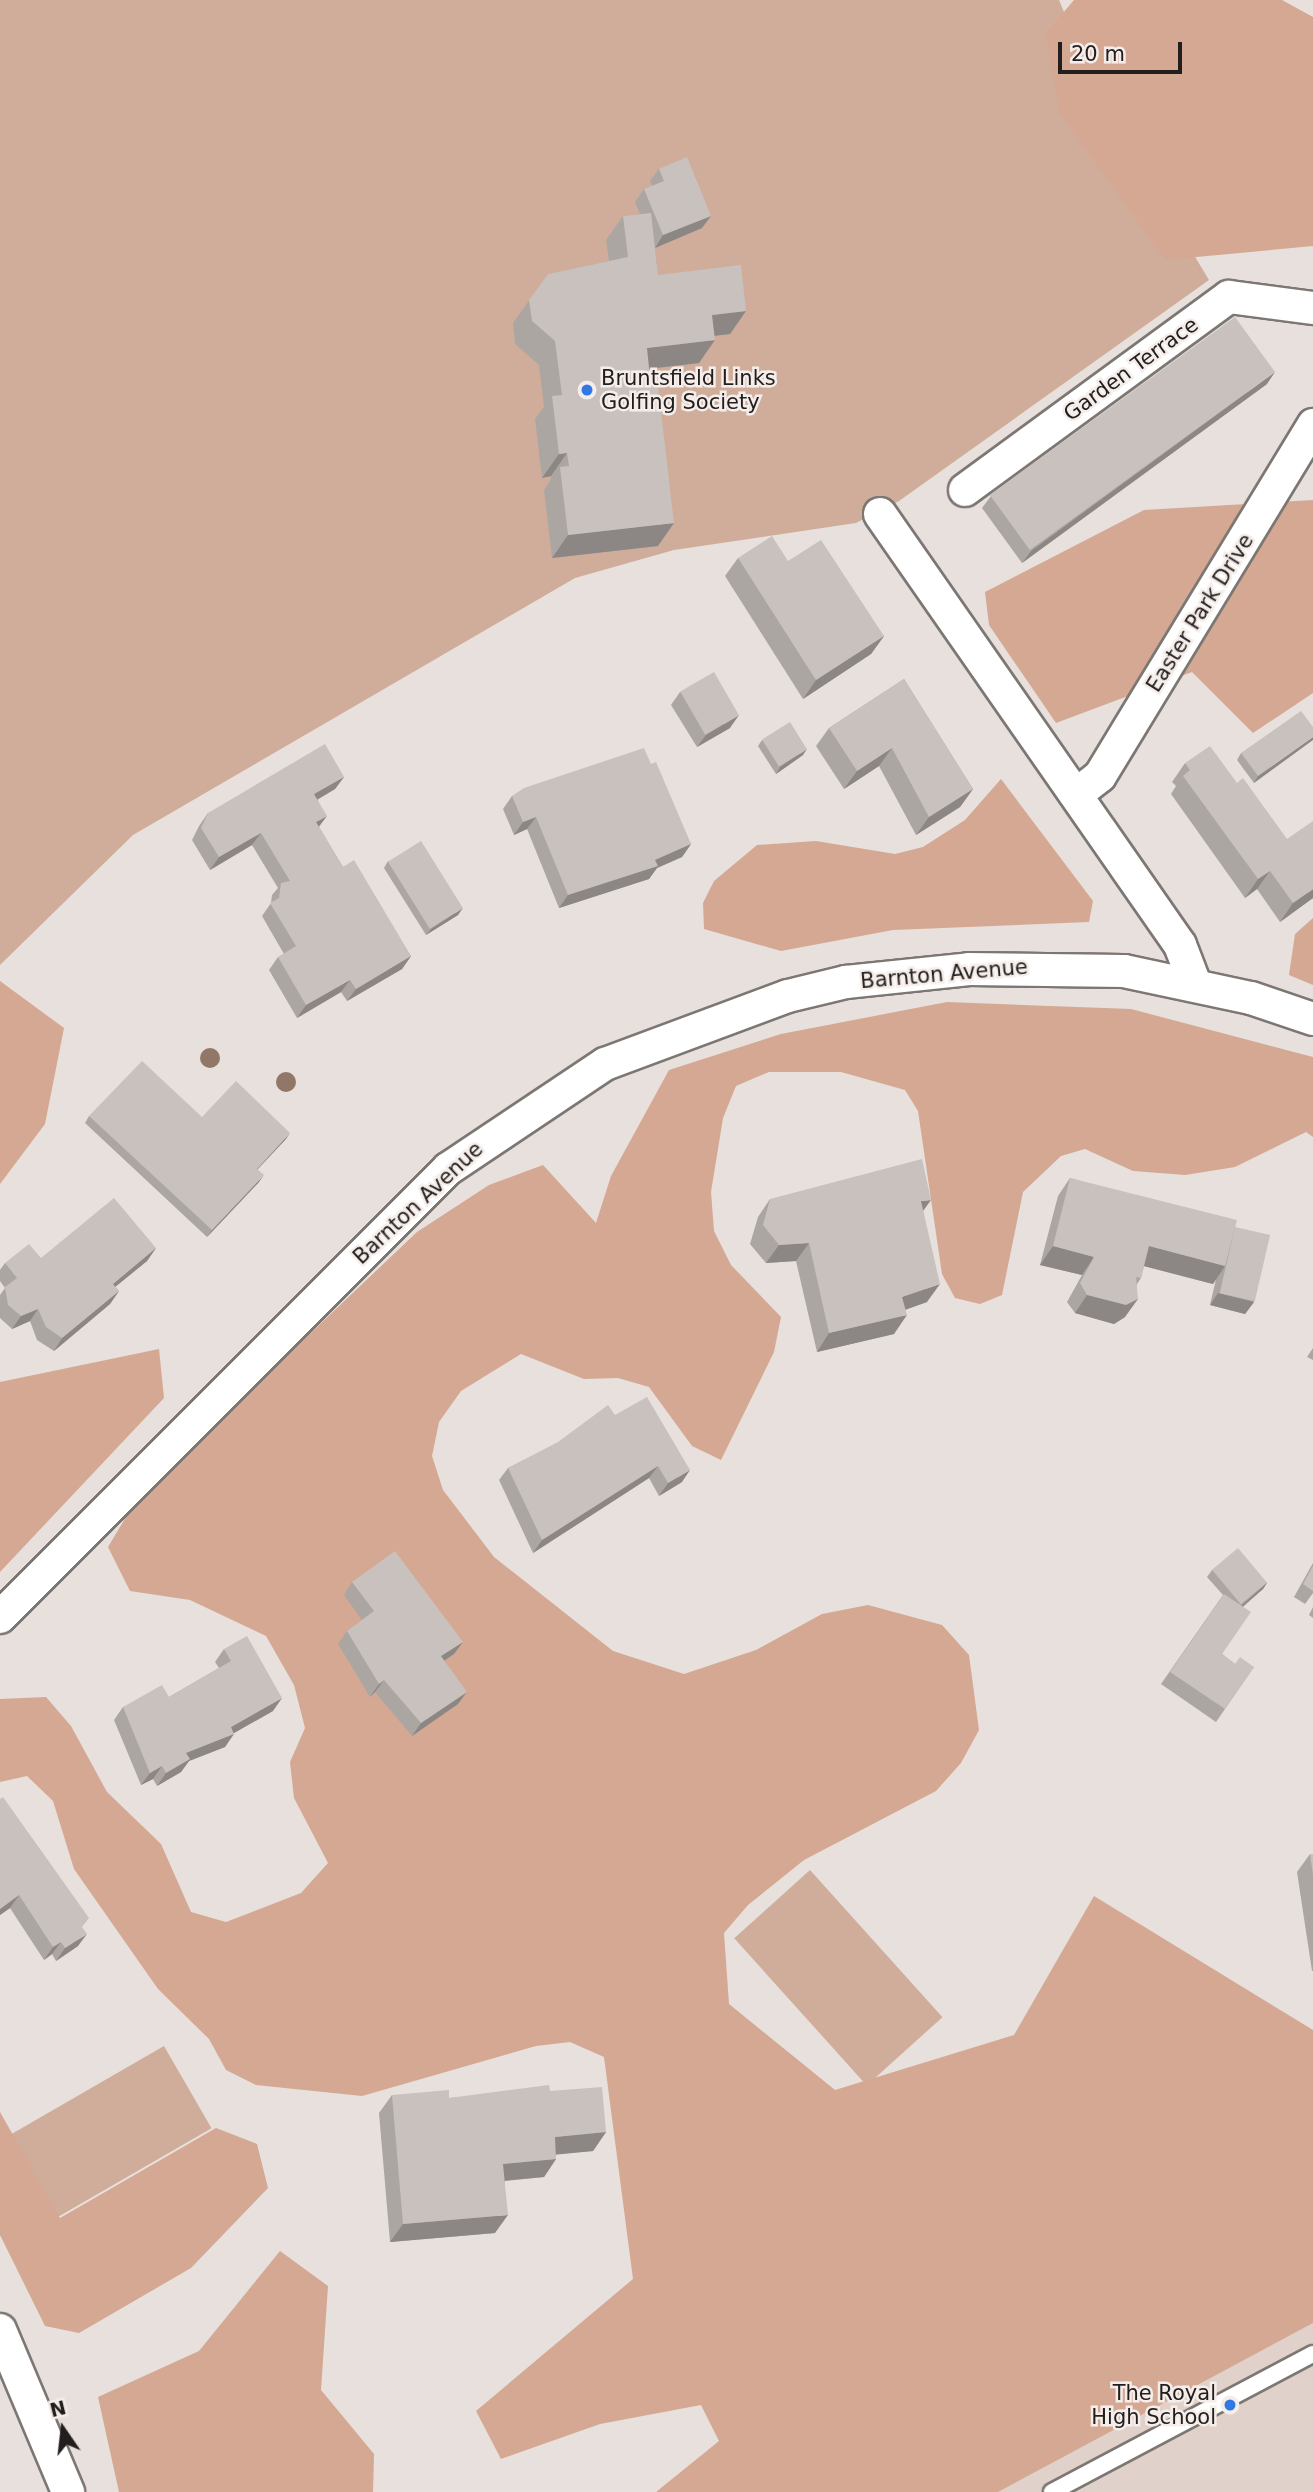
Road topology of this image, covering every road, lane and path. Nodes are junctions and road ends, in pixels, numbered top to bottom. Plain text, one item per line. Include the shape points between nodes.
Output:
1 (1313, 308) edge
2 (1313, 425) edge
3 (1305, 460) edge
4 (965, 490) dead end
5 (880, 514) dead end
6 (1077, 794) junction
7 (1195, 984) junction
8 (1313, 1019) edge
9 (0, 1617) edge
10 (0, 2330) edge
11 (1313, 2354) edge
12 (68, 2492) edge
13 (1052, 2492) edge

1 - 4 street, Garden Terrace via 1229,298
2 - 3 street, Easter Park Drive
3 - 6 street, Easter Park Drive via 1100,776
5 - 6 street
6 - 7 street via 1180,945
7 - 8 street, Barnton Avenue
7 - 9 street, Barnton Avenue via 1039,966 904,974 736,1011 605,1064 448,1169
10 - 12 street
11 - 13 lane

